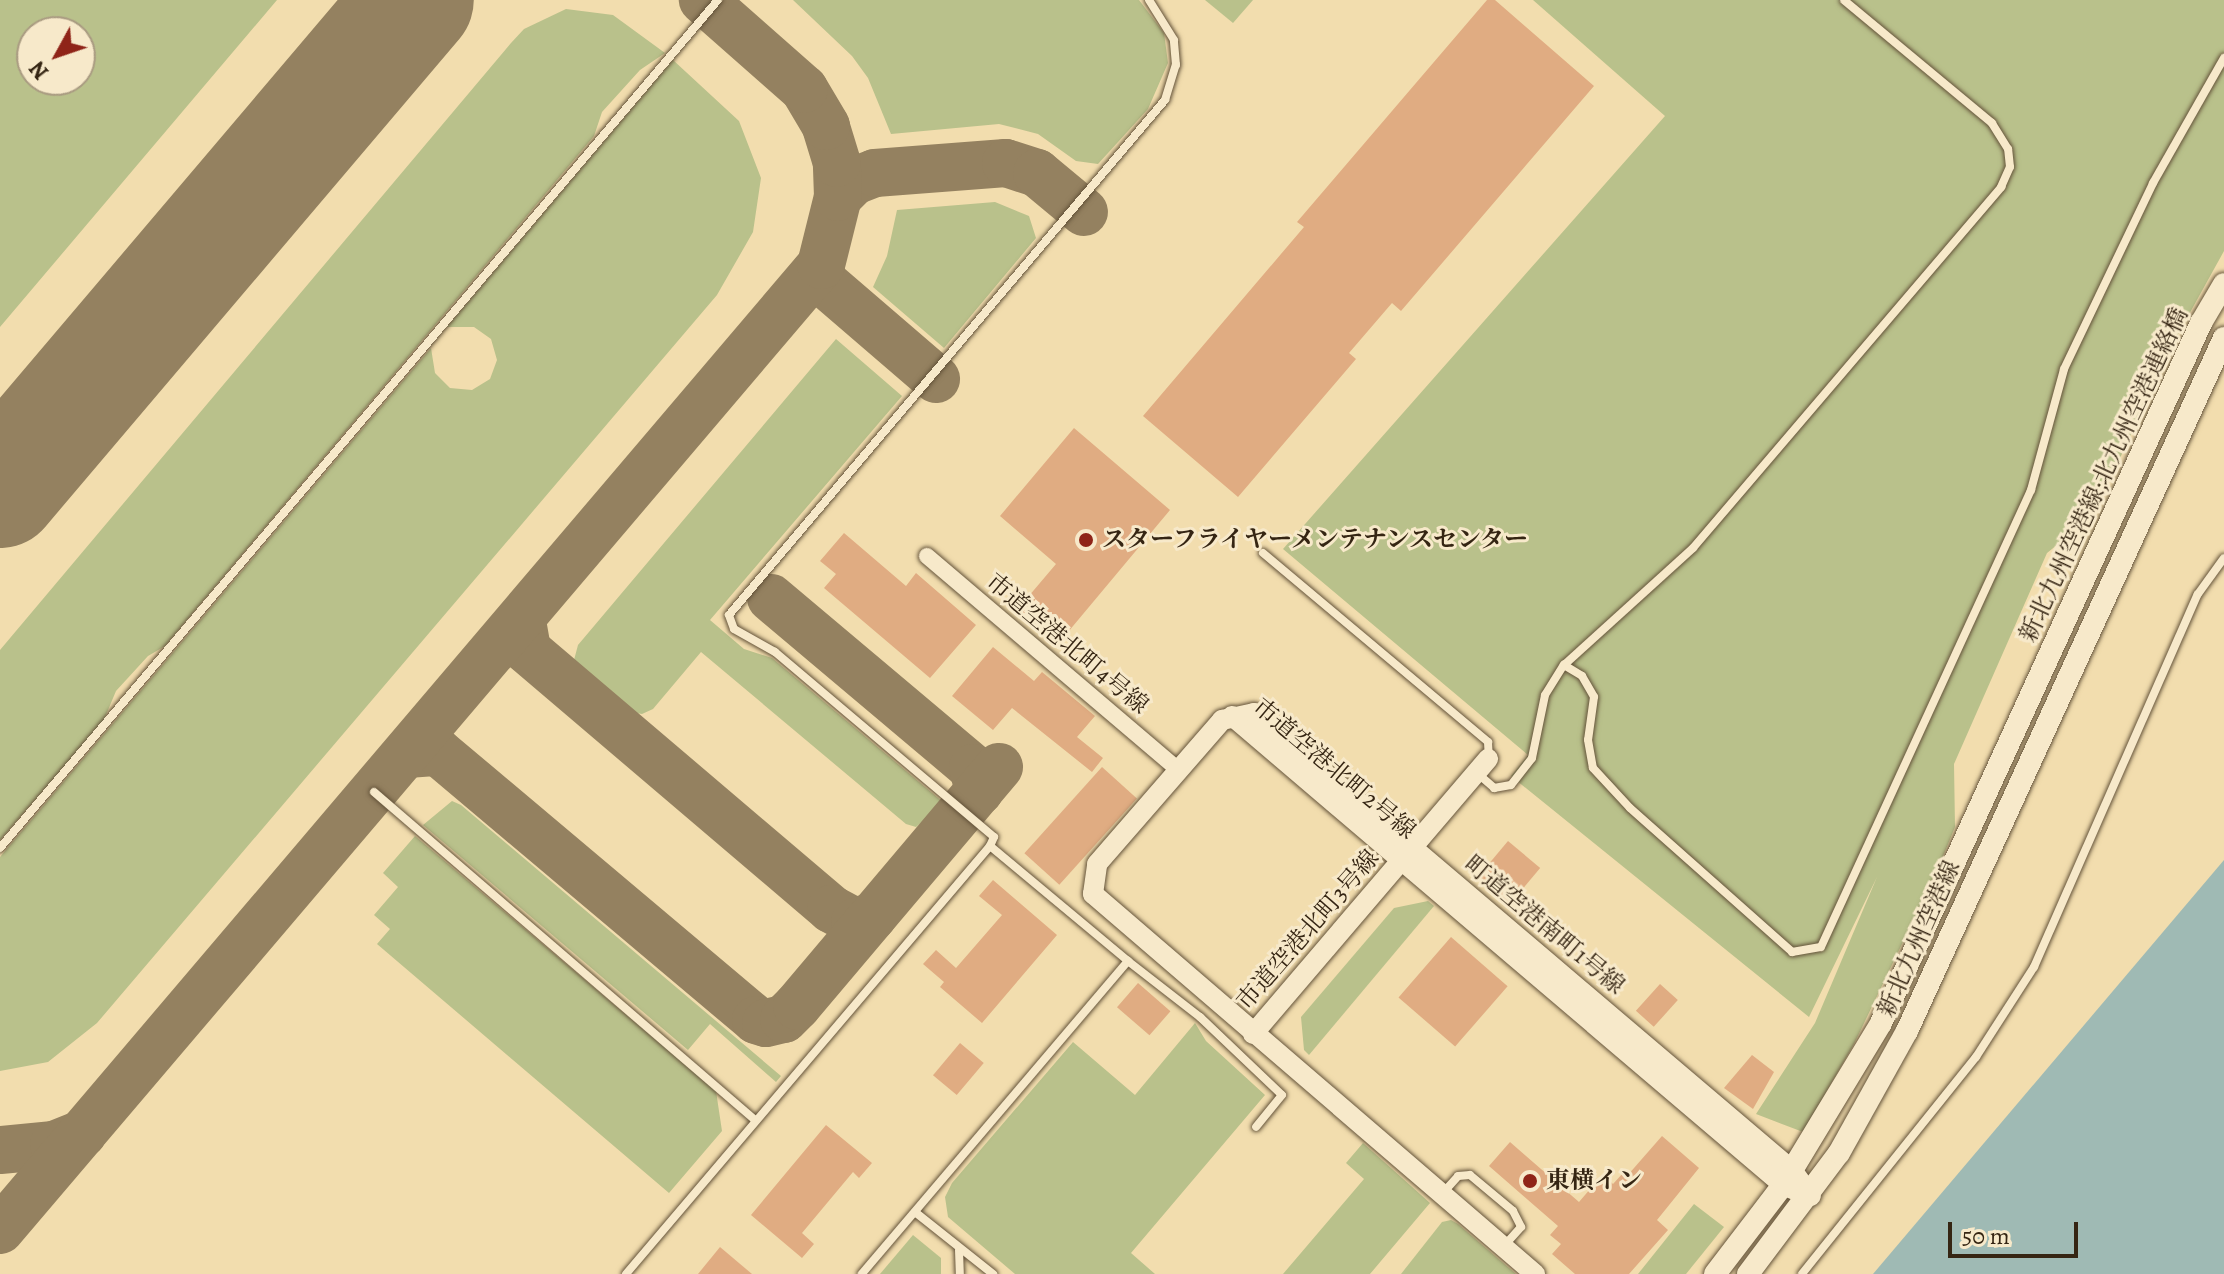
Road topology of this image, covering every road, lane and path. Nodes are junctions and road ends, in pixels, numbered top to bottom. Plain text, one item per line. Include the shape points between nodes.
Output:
1 (718, 0) edge
2 (1149, 0) edge
3 (1844, 0) edge
4 (2224, 58) edge
5 (2224, 284) edge
6 (2224, 338) edge
7 (1263, 553) dead end
8 (927, 556) dead end
9 (2224, 558) edge
10 (1564, 665) junction
11 (2033, 688) joint
12 (2058, 693) joint
13 (1483, 766) junction
14 (1177, 769) junction
15 (374, 792) dead end
16 (990, 846) junction
17 (0, 848) edge
18 (1408, 854) junction
19 (1128, 961) junction
20 (1253, 1034) junction
21 (755, 1120) junction
22 (1256, 1127) dead end
23 (1788, 1177) junction
24 (1441, 1195) junction
25 (1811, 1196) junction
26 (915, 1212) junction
27 (1504, 1247) junction
28 (959, 1250) junction
29 (626, 1274) edge
30 (862, 1274) edge
31 (960, 1274) edge
32 (993, 1274) edge
33 (1535, 1274) edge
34 (1715, 1274) edge
35 (1748, 1274) edge
36 (1802, 1274) edge

1 - 17 lane
2 - 16 lane via 1174,40 1176,65 1165,100 729,615 734,629 775,652 994,837
3 - 10 lane via 1992,123 2008,149 2010,167 2001,187 1693,548
4 - 10 lane via 2153,183 2064,369 2031,490 1821,947 1792,952 1630,808 1593,768 1588,740 1594,697 1582,676
5 - 11 main road, 新北九州空港線;北九州空港連絡橋 via 2201,323
6 - 12 main road, 新北九州空港線;北九州空港連絡橋
7 - 13 lane via 1488,742 1492,750
8 - 14 street, 市道空港北町4号線
9 - 36 lane via 2198,594 2158,678 2034,967 1976,1057
10 - 13 lane via 1545,695 1532,758 1500,790
11 - 23 main road, 新北九州空港線 via 1881,1023
12 - 25 main road, 新北九州空港線 via 1907,1031
13 - 18 street, 市道空港北町3号線
14 - 18 street, 市道空港北町2号線 via 1213,727 1232,716
14 - 20 street, 市道空港北町2号線 via 1097,864 1090,886 1099,904
15 - 21 lane
16 - 19 lane
16 - 21 lane
18 - 20 street, 市道空港北町3号線
18 - 23 street, 市道空港北町2号線
19 - 22 lane via 1200,1017 1282,1095
19 - 26 lane
20 - 24 street, 市道空港北町2号線
21 - 29 lane
23 - 25 street, 市道空港北町2号線
23 - 34 main road, 新北九州空港線
24 - 27 street, 市道空港北町2号線
24 - 27 lane via 1458,1176 1470,1175 1513,1211 1521,1227
25 - 35 main road, 新北九州空港線
26 - 28 lane
26 - 30 lane
27 - 33 street, 市道空港北町2号線
28 - 31 lane
28 - 32 lane

